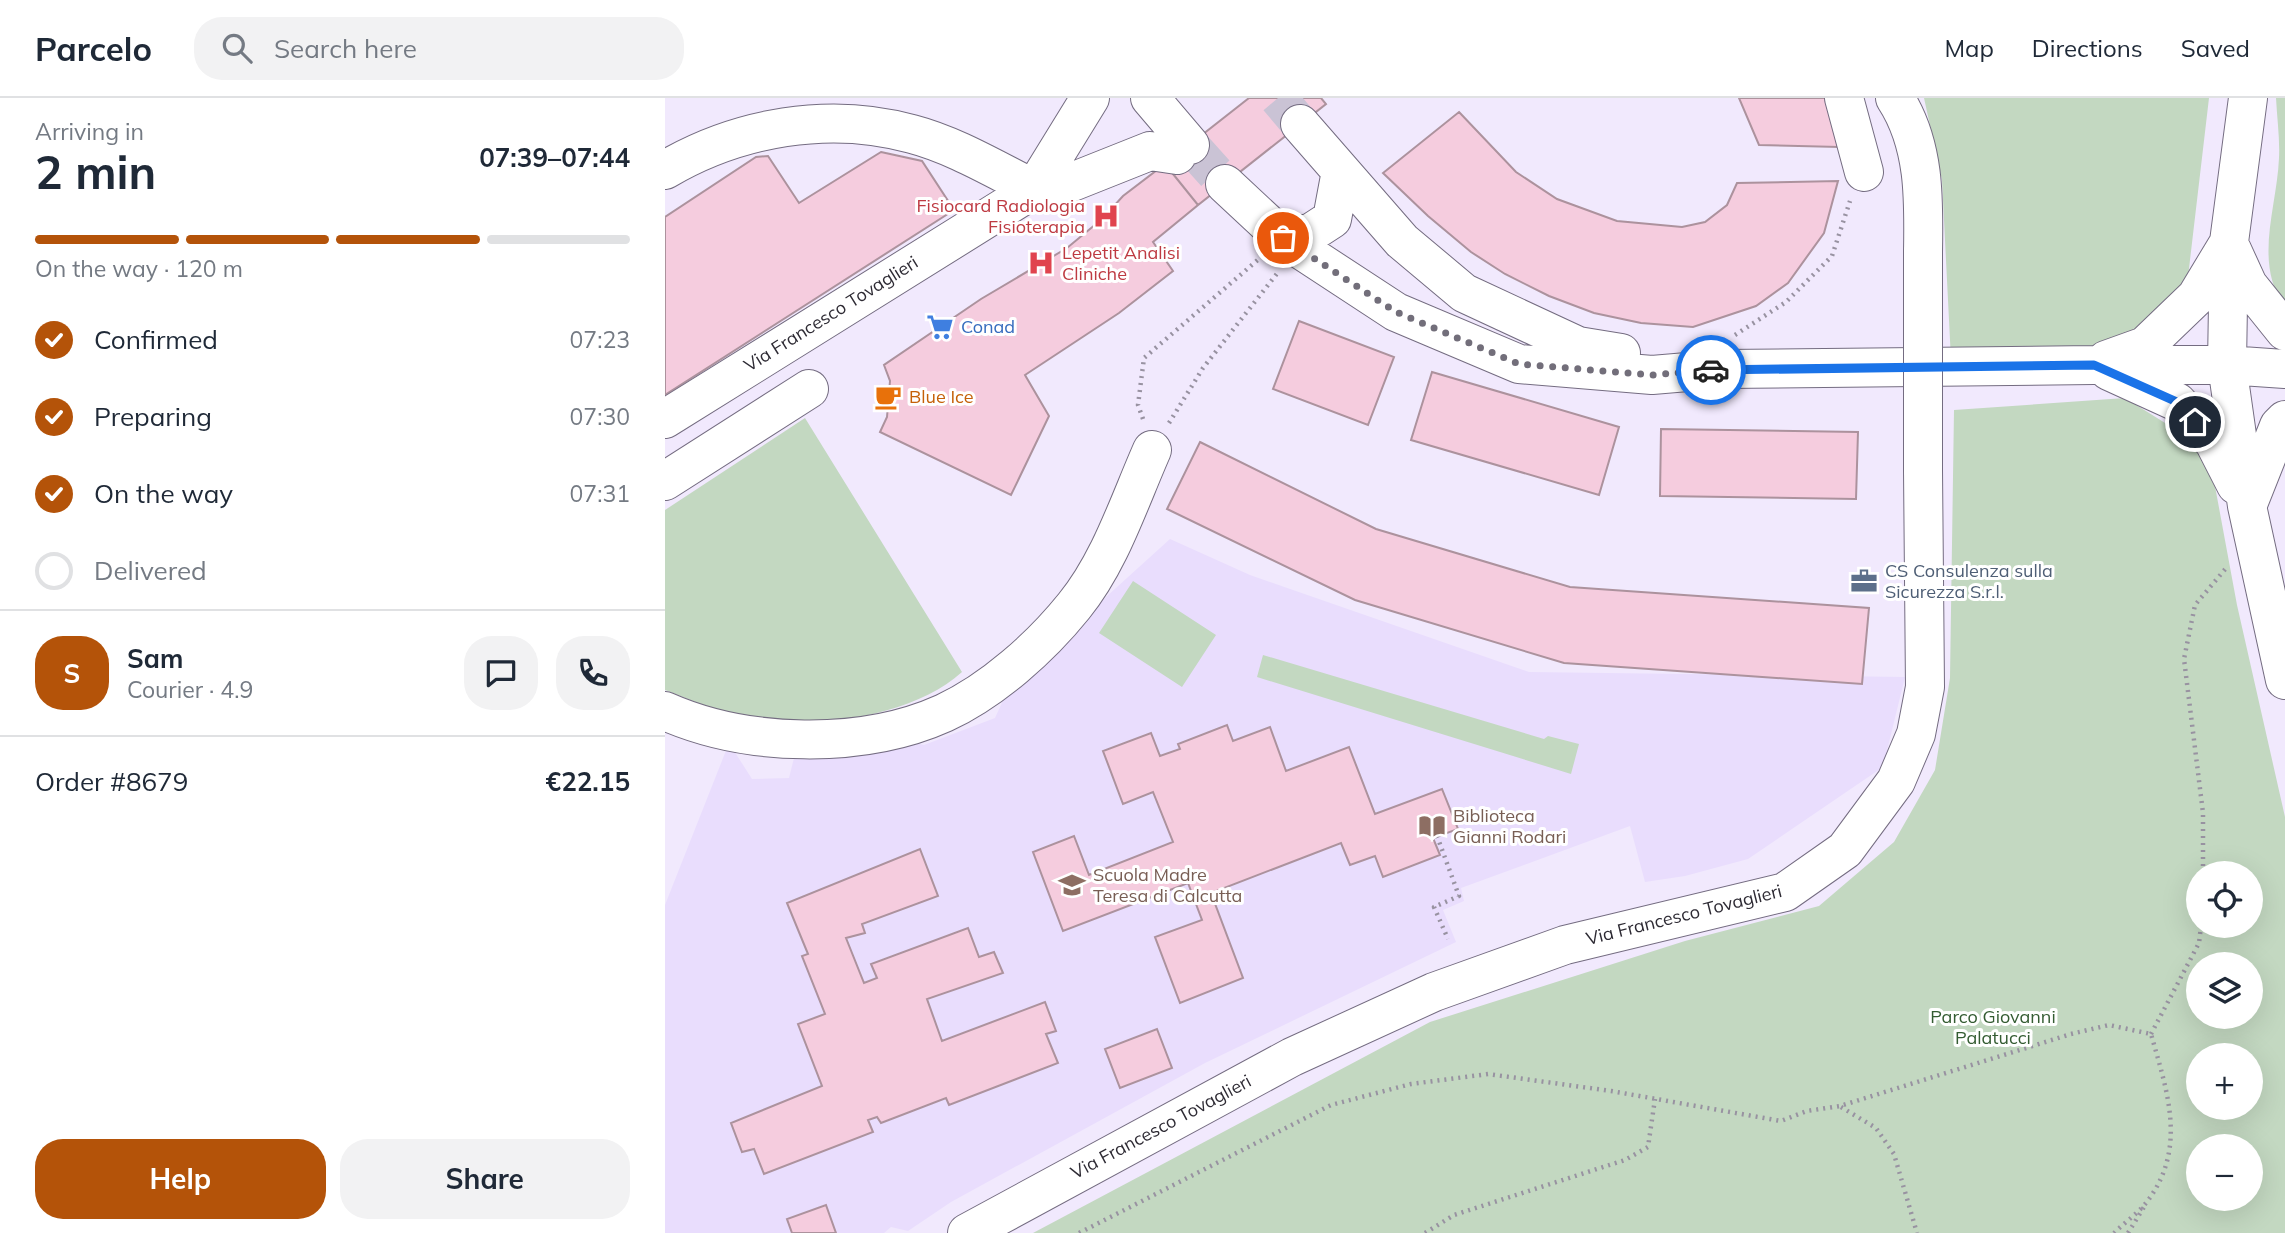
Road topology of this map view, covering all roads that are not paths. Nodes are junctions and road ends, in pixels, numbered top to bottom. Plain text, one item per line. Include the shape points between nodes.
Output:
1 (1090, 98) edge
2 (1150, 98) edge
3 (1844, 98) edge
4 (1895, 98) edge
5 (2248, 98) edge
6 (1300, 124) tunnel mouth
7 (665, 170) edge
8 (1341, 171) junction
9 (1864, 172) road end
10 (1225, 184) tunnel mouth
11 (1034, 189) junction
12 (2229, 242) junction
13 (1290, 243) junction
14 (2285, 331) edge
15 (2094, 365) junction
16 (2227, 365) junction
17 (1723, 369) junction
18 (2285, 369) edge
19 (809, 389) dead end
20 (665, 418) edge
21 (2285, 420) edge
22 (1152, 450) road end
23 (665, 481) edge
24 (2251, 520) junction
25 (2285, 680) edge
26 (665, 711) edge
27 (967, 1233) edge

1 - 11 street
2 - 11 street via 1183,150 1150,151 1062,186
3 - 9 street
4 - 27 street, Via Francesco Tovaglieri, bridge via 1916,142 1924,198 1925,687 1916,734 1896,781 1845,850 1785,892 1565,945 1434,992 1292,1057
5 - 12 street
6 - 8 street
7 - 11 street via 718,144 768,130 852,124 913,134
8 - 13 street via 1332,219
8 - 17 street via 1402,241 1464,293 1578,346
10 - 13 street
11 - 20 street, Via Francesco Tovaglieri
12 - 14 street via 2248,285
12 - 15 street via 2196,298 2145,346
12 - 16 street
13 - 17 street via 1396,312 1519,364 1652,375
15 - 16 street
15 - 17 street
15 - 24 street via 2177,402 2214,442
16 - 18 street
16 - 24 street
19 - 23 street
21 - 24 street via 2279,426
22 - 26 street via 1098,569 1074,607 987,687 954,707 888,729 816,738 723,732
24 - 25 street

